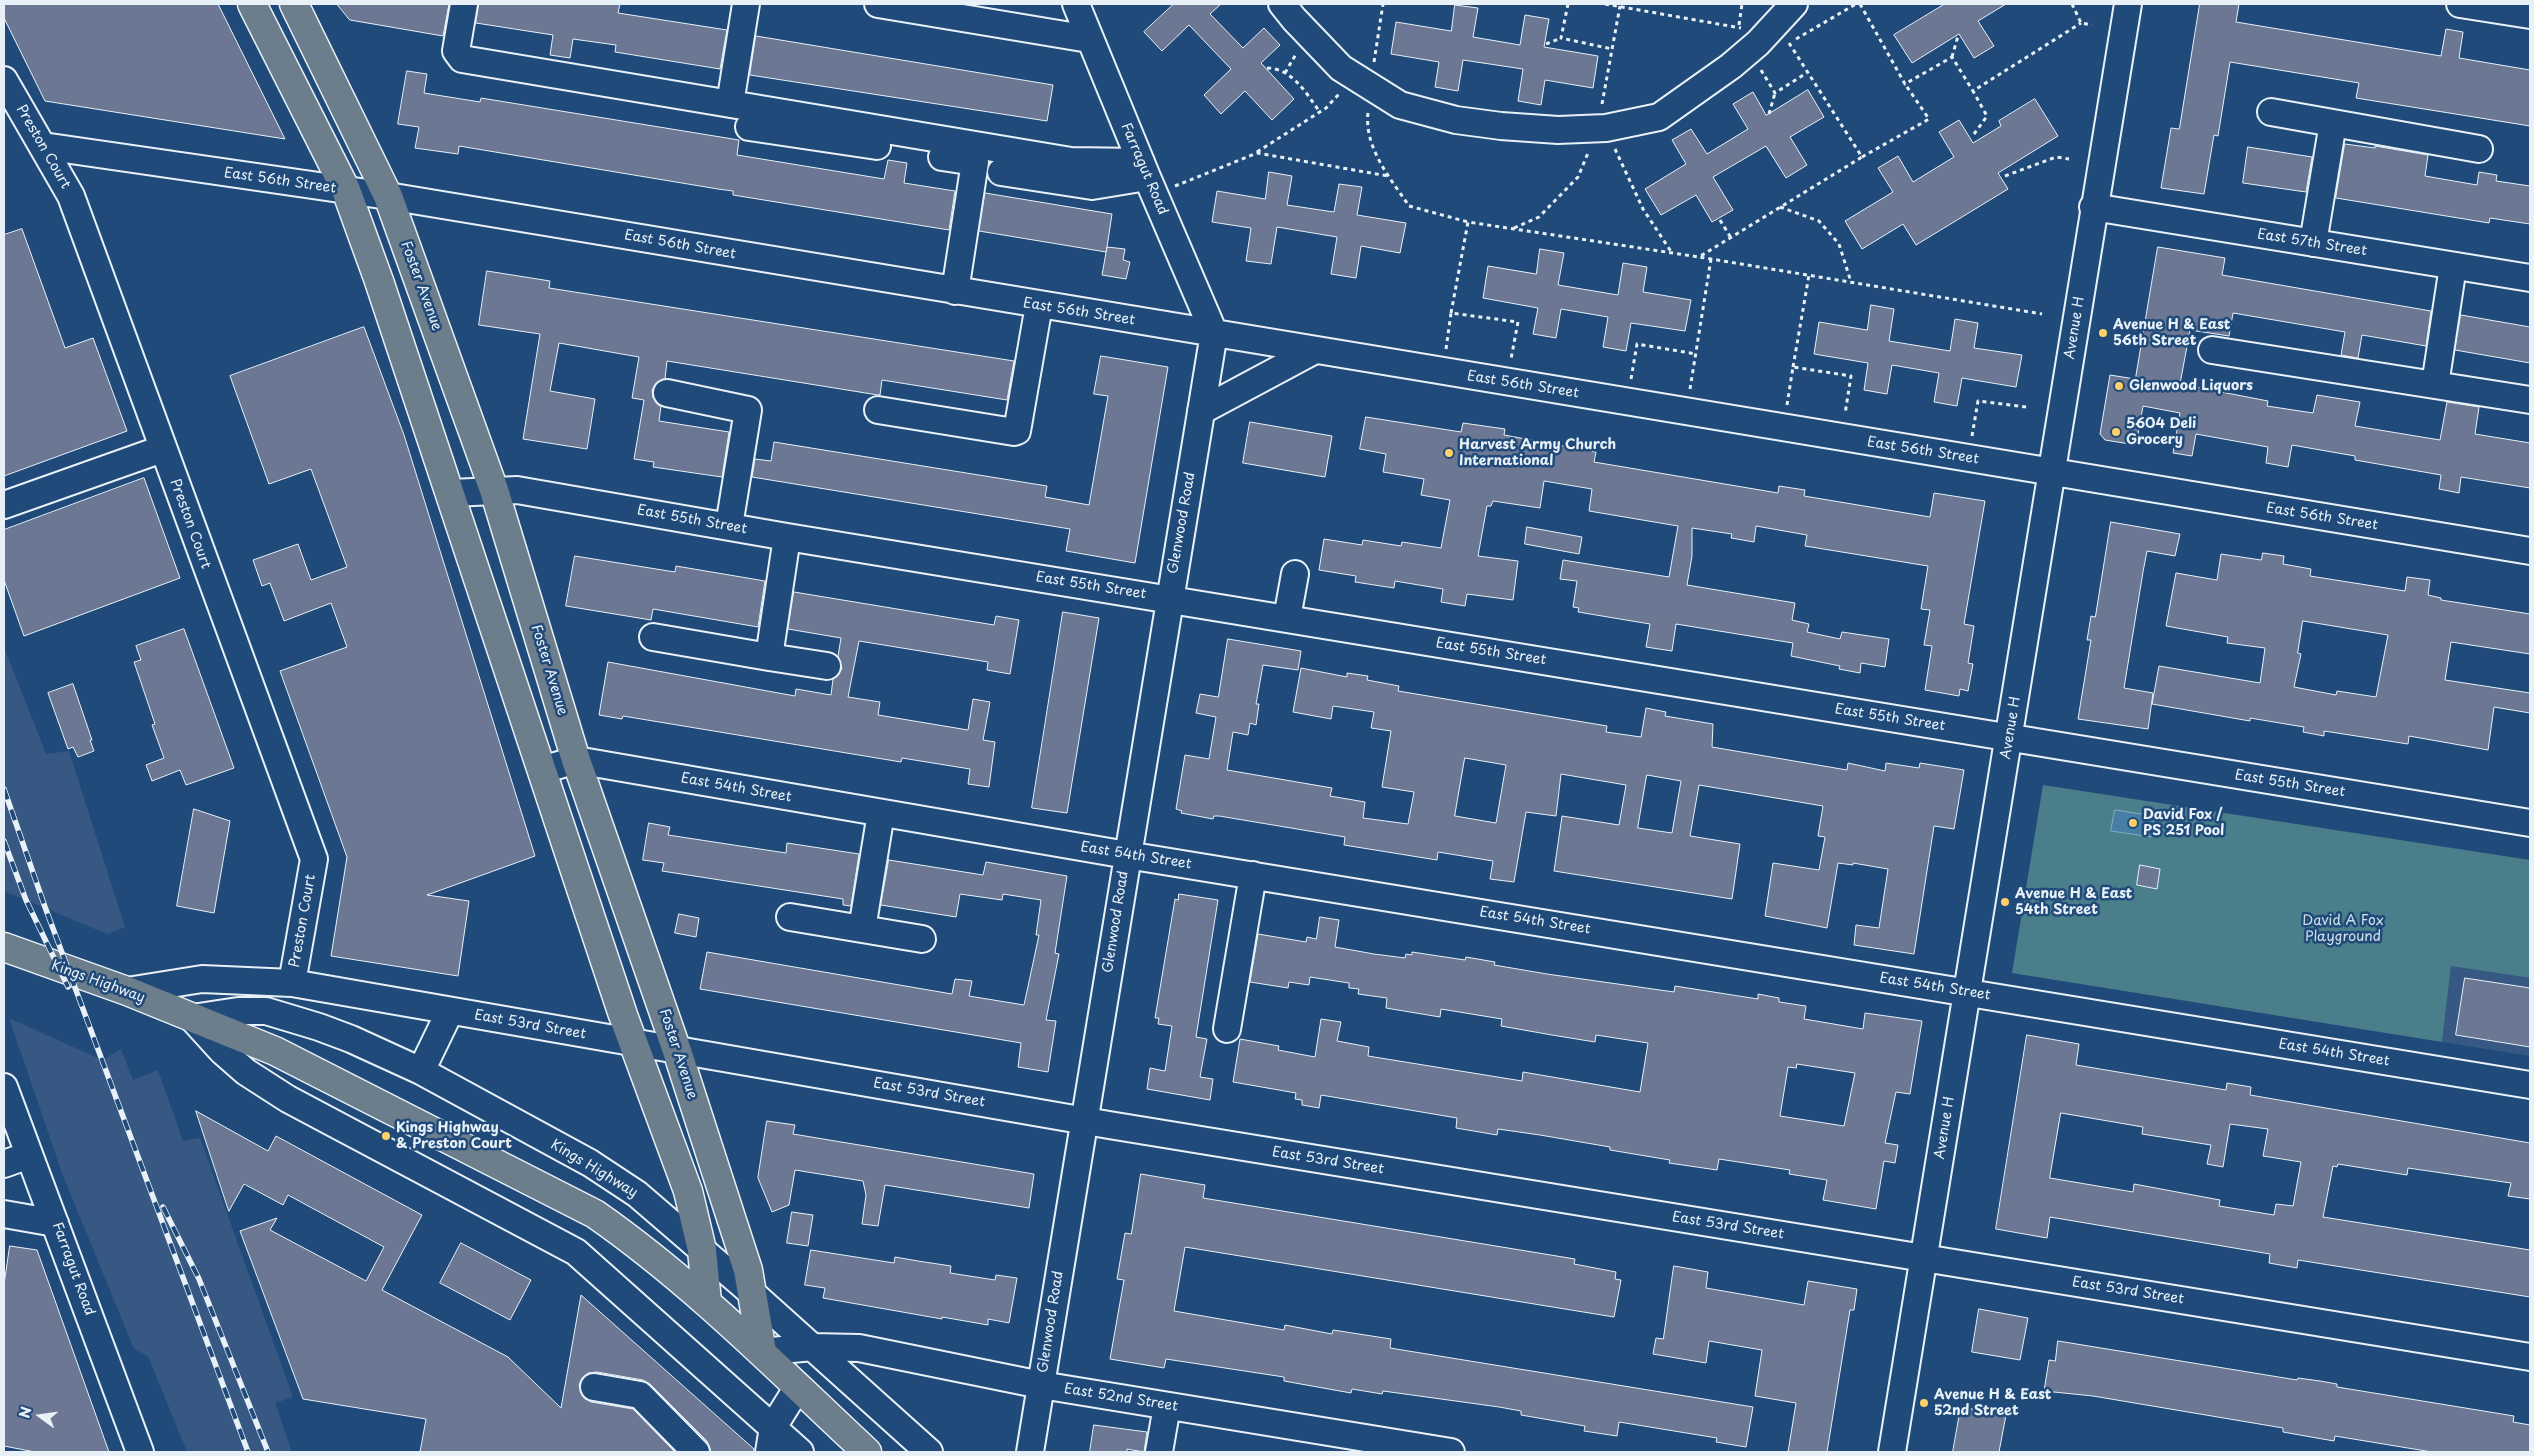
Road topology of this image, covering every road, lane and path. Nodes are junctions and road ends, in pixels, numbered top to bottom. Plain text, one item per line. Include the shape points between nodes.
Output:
1 (252, 4) edge
2 (294, 4) edge
3 (464, 4) edge
4 (746, 4) edge
5 (878, 4) edge
6 (1076, 4) edge
7 (1282, 4) edge
8 (1383, 4) edge
9 (1568, 4) edge
10 (1604, 4) edge
11 (1742, 4) edge
12 (1794, 4) edge
13 (1856, 4) edge
14 (1860, 4) edge
15 (2072, 4) edge
16 (2128, 4) edge
17 (2460, 4) edge
18 (1620, 6) junction
19 (2530, 15) edge
20 (2081, 24) junction
21 (2092, 25) dead end
22 (1739, 26) junction
23 (1783, 34) junction
24 (1958, 36) dead end
25 (1561, 38) junction
26 (1089, 39) junction
27 (1546, 44) dead end
28 (1754, 47) junction
29 (1612, 49) junction
30 (1952, 57) junction
31 (1266, 68) dead end
32 (1808, 72) junction
33 (4, 80) edge
34 (1363, 81) junction
35 (1905, 84) junction
36 (1973, 91) junction
37 (1775, 93) junction
38 (730, 104) junction
39 (1320, 112) junction
40 (2271, 112) dead end
41 (1769, 114) dead end
42 (2333, 123) junction
43 (749, 127) dead end
44 (1602, 128) junction
45 (1974, 134) dead end
46 (43, 146) junction
47 (2479, 150) dead end
48 (1257, 153) junction
49 (1862, 157) junction
50 (2069, 159) dead end
51 (1001, 172) dead end
52 (1389, 176) junction
53 (2005, 176) dead end
54 (1147, 178) junction
55 (346, 190) junction
56 (388, 196) junction
57 (1780, 207) junction
58 (2094, 207) junction
59 (1720, 220) dead end
60 (1468, 222) junction
61 (1513, 229) junction
62 (1730, 238) junction
63 (2313, 243) junction
64 (1673, 253) junction
65 (1699, 257) junction
66 (1711, 259) junction
67 (2453, 266) junction
68 (1809, 275) junction
69 (2530, 278) edge
70 (1851, 282) junction
71 (955, 292) junction
72 (1039, 305) junction
73 (1451, 313) junction
74 (2042, 314) dead end
75 (1214, 333) junction
76 (1315, 350) junction
77 (2212, 350) dead end
78 (1696, 354) junction
79 (1792, 367) junction
80 (1444, 371) junction
81 (1507, 382) junction
82 (2434, 385) junction
83 (667, 393) dead end
84 (2530, 400) edge
85 (1627, 402) junction
86 (2027, 407) dead end
87 (878, 410) dead end
88 (1201, 412) junction
89 (1686, 412) junction
90 (1783, 428) junction
91 (1841, 438) junction
92 (162, 449) junction
93 (1968, 458) junction
94 (2052, 472) junction
95 (494, 490) junction
96 (451, 493) junction
97 (4, 505) edge
98 (728, 526) junction
99 (787, 536) junction
100 (2530, 551) edge
101 (1295, 574) dead end
102 (1170, 599) junction
103 (1287, 618) junction
104 (653, 637) dead end
105 (769, 657) junction
106 (826, 666) dead end
107 (2010, 738) junction
108 (576, 760) junction
109 (542, 770) junction
110 (881, 813) junction
111 (2530, 823) edge
112 (1127, 855) junction
113 (1253, 875) junction
114 (790, 917) dead end
115 (862, 929) junction
116 (922, 939) dead end
117 (4, 947) edge
118 (292, 983) junction
119 (127, 992) junction
120 (1967, 992) junction
121 (450, 1011) junction
122 (192, 1018) junction
123 (1227, 1029) dead end
124 (633, 1043) junction
125 (678, 1051) junction
126 (421, 1071) junction
127 (2530, 1085) edge
128 (4, 1087) edge
129 (1084, 1120) junction
130 (29, 1155) junction
131 (4, 1164) edge
132 (4, 1214) edge
133 (55, 1223) junction
134 (702, 1250) junction
135 (1924, 1258) junction
136 (752, 1293) junction
137 (707, 1302) junction
138 (812, 1348) junction
139 (762, 1352) junction
140 (2530, 1358) edge
141 (1041, 1385) junction
142 (594, 1387) dead end
143 (798, 1387) junction
144 (1167, 1406) junction
145 (771, 1440) edge
146 (140, 1452) edge
147 (696, 1452) edge
148 (800, 1452) edge
149 (867, 1452) edge
150 (929, 1452) edge
151 (1030, 1452) edge
152 (1159, 1452) edge
153 (1451, 1452) edge
154 (1892, 1452) edge

1 - 55 main road
2 - 56 main road, Foster Avenue
3 - 38 street via 456,50 462,59
4 - 38 street
5 - 26 street
6 - 26 street, Farragut Road
7 - 34 street via 1341,68
8 - 34 path
9 - 25 path
10 - 18 path
11 - 22 path
12 - 23 street
13 - 23 path
14 - 35 path
15 - 20 path
16 - 58 street, Avenue H
17 - 19 street
18 - 22 path
18 - 29 path
20 - 21 path
20 - 36 path
22 - 28 path
23 - 28 street
23 - 32 path
24 - 30 path
25 - 27 path
25 - 29 path
26 - 54 street, Farragut Road
28 - 37 path
28 - 44 street via 1659,117
29 - 44 path
30 - 35 path
30 - 36 path
31 - 39 path via 1275,68 1295,78
32 - 37 path
32 - 49 path
33 - 46 street, Preston Court
34 - 39 path
34 - 44 street via 1400,105 1456,120 1558,130
34 - 52 path via 1366,126 1381,165
35 - 49 path via 1929,119
36 - 45 path via 1987,116
37 - 41 path
38 - 54 street via 1071,161
39 - 48 path
40 - 42 street
42 - 47 street
42 - 63 street
43 - 71 street via 975,162
44 - 61 path via 1578,177 1539,216
44 - 64 path via 1643,210
46 - 55 street, East 56th Street
46 - 92 street, Preston Court via 70,196
48 - 52 path
48 - 54 path
49 - 57 path
50 - 53 path via 2056,157
51 - 54 street via 1092,186
52 - 60 path via 1409,206
54 - 75 street, Farragut Road
55 - 56 street, East 56th Street
55 - 96 main road
56 - 71 street, East 56th Street
56 - 95 main road, Foster Avenue
57 - 62 path
57 - 70 path via 1820,221 1839,244
58 - 63 street, East 57th Street
58 - 94 street, Avenue H
59 - 62 path
60 - 61 path
60 - 73 path
61 - 64 path
62 - 65 path
63 - 67 street, East 57th Street
64 - 65 path
65 - 66 path
66 - 68 path
66 - 78 path
67 - 69 street, East 57th Street
67 - 82 street
68 - 70 path
68 - 79 path
70 - 74 path
71 - 72 street, East 56th Street
72 - 75 street, East 56th Street
72 - 87 street via 1017,431
73 - 80 path
73 - 81 path via 1518,322
75 - 76 street, East 56th Street
75 - 88 street, Glenwood Road
76 - 80 street, East 56th Street
76 - 88 street
77 - 82 street
78 - 85 path via 1637,344
78 - 89 path
79 - 90 path
79 - 91 path via 1851,376
80 - 81 street, East 56th Street
81 - 85 street, East 56th Street
82 - 84 street
83 - 98 street via 748,410
85 - 89 street, East 56th Street
86 - 93 path via 1978,401
88 - 102 street, Glenwood Road
89 - 90 street, East 56th Street
90 - 91 street, East 56th Street
91 - 93 street, East 56th Street
92 - 97 street
92 - 118 street, Preston Court via 314,859
93 - 94 street, East 56th Street
94 - 100 street, East 56th Street
94 - 107 street, Avenue H
95 - 96 street, East 55th Street
95 - 98 street, East 55th Street via 517,490
95 - 108 main road, Foster Avenue
96 - 109 main road
98 - 99 street, East 55th Street
99 - 102 street, East 55th Street
99 - 105 street
101 - 103 street
102 - 103 street, East 55th Street
102 - 112 street, Glenwood Road
103 - 107 street, East 55th Street
104 - 105 street
105 - 106 street
107 - 111 street, East 55th Street
107 - 120 street, Avenue H
108 - 109 street, East 54th Street
108 - 110 street, East 54th Street
108 - 125 main road, Foster Avenue
109 - 124 main road
110 - 112 street, East 54th Street
110 - 115 street
112 - 113 street, East 54th Street
112 - 129 street, Glenwood Road
113 - 120 street, East 54th Street
113 - 123 street
114 - 115 street
115 - 116 street
117 - 119 main road, Kings Highway
118 - 119 street, East 53rd Street via 202,978
118 - 121 street, East 53rd Street
119 - 122 main road, Kings Highway
120 - 127 street, East 54th Street
120 - 135 street, Avenue H
121 - 124 street, East 53rd Street
121 - 126 street
122 - 126 street, Kings Highway via 238,1010 266,1011 351,1039
122 - 137 main road, Kings Highway via 275,1051 595,1214
122 - 145 street, Kings Highway via 246,1072 288,1099 576,1252
124 - 125 street, East 53rd Street
124 - 134 main road via 688,1191
125 - 129 street, East 53rd Street
125 - 136 main road, Foster Avenue via 748,1270
126 - 134 street, Kings Highway via 590,1163 637,1194
128 - 130 street, Farragut Road
129 - 135 street, East 53rd Street
129 - 141 street, Glenwood Road
130 - 131 street
130 - 133 street, Farragut Road
132 - 133 street
133 - 146 street, Farragut Road
134 - 136 street, Kings Highway
134 - 137 main road
135 - 140 street, East 53rd Street
135 - 154 street, Avenue H
136 - 138 street, Kings Highway
136 - 139 main road, Foster Avenue
137 - 139 main road, Kings Highway
138 - 139 street, East 52nd Street
138 - 141 street, East 52nd Street via 859,1348
138 - 150 street, Kings Highway
139 - 143 main road, Kings Highway
141 - 144 street, East 52nd Street
141 - 151 street, Glenwood Road
142 - 147 street via 640,1395
143 - 145 street
143 - 149 main road, Kings Highway
144 - 152 street
144 - 153 street, East 52nd Street
145 - 148 street, Kings Highway

